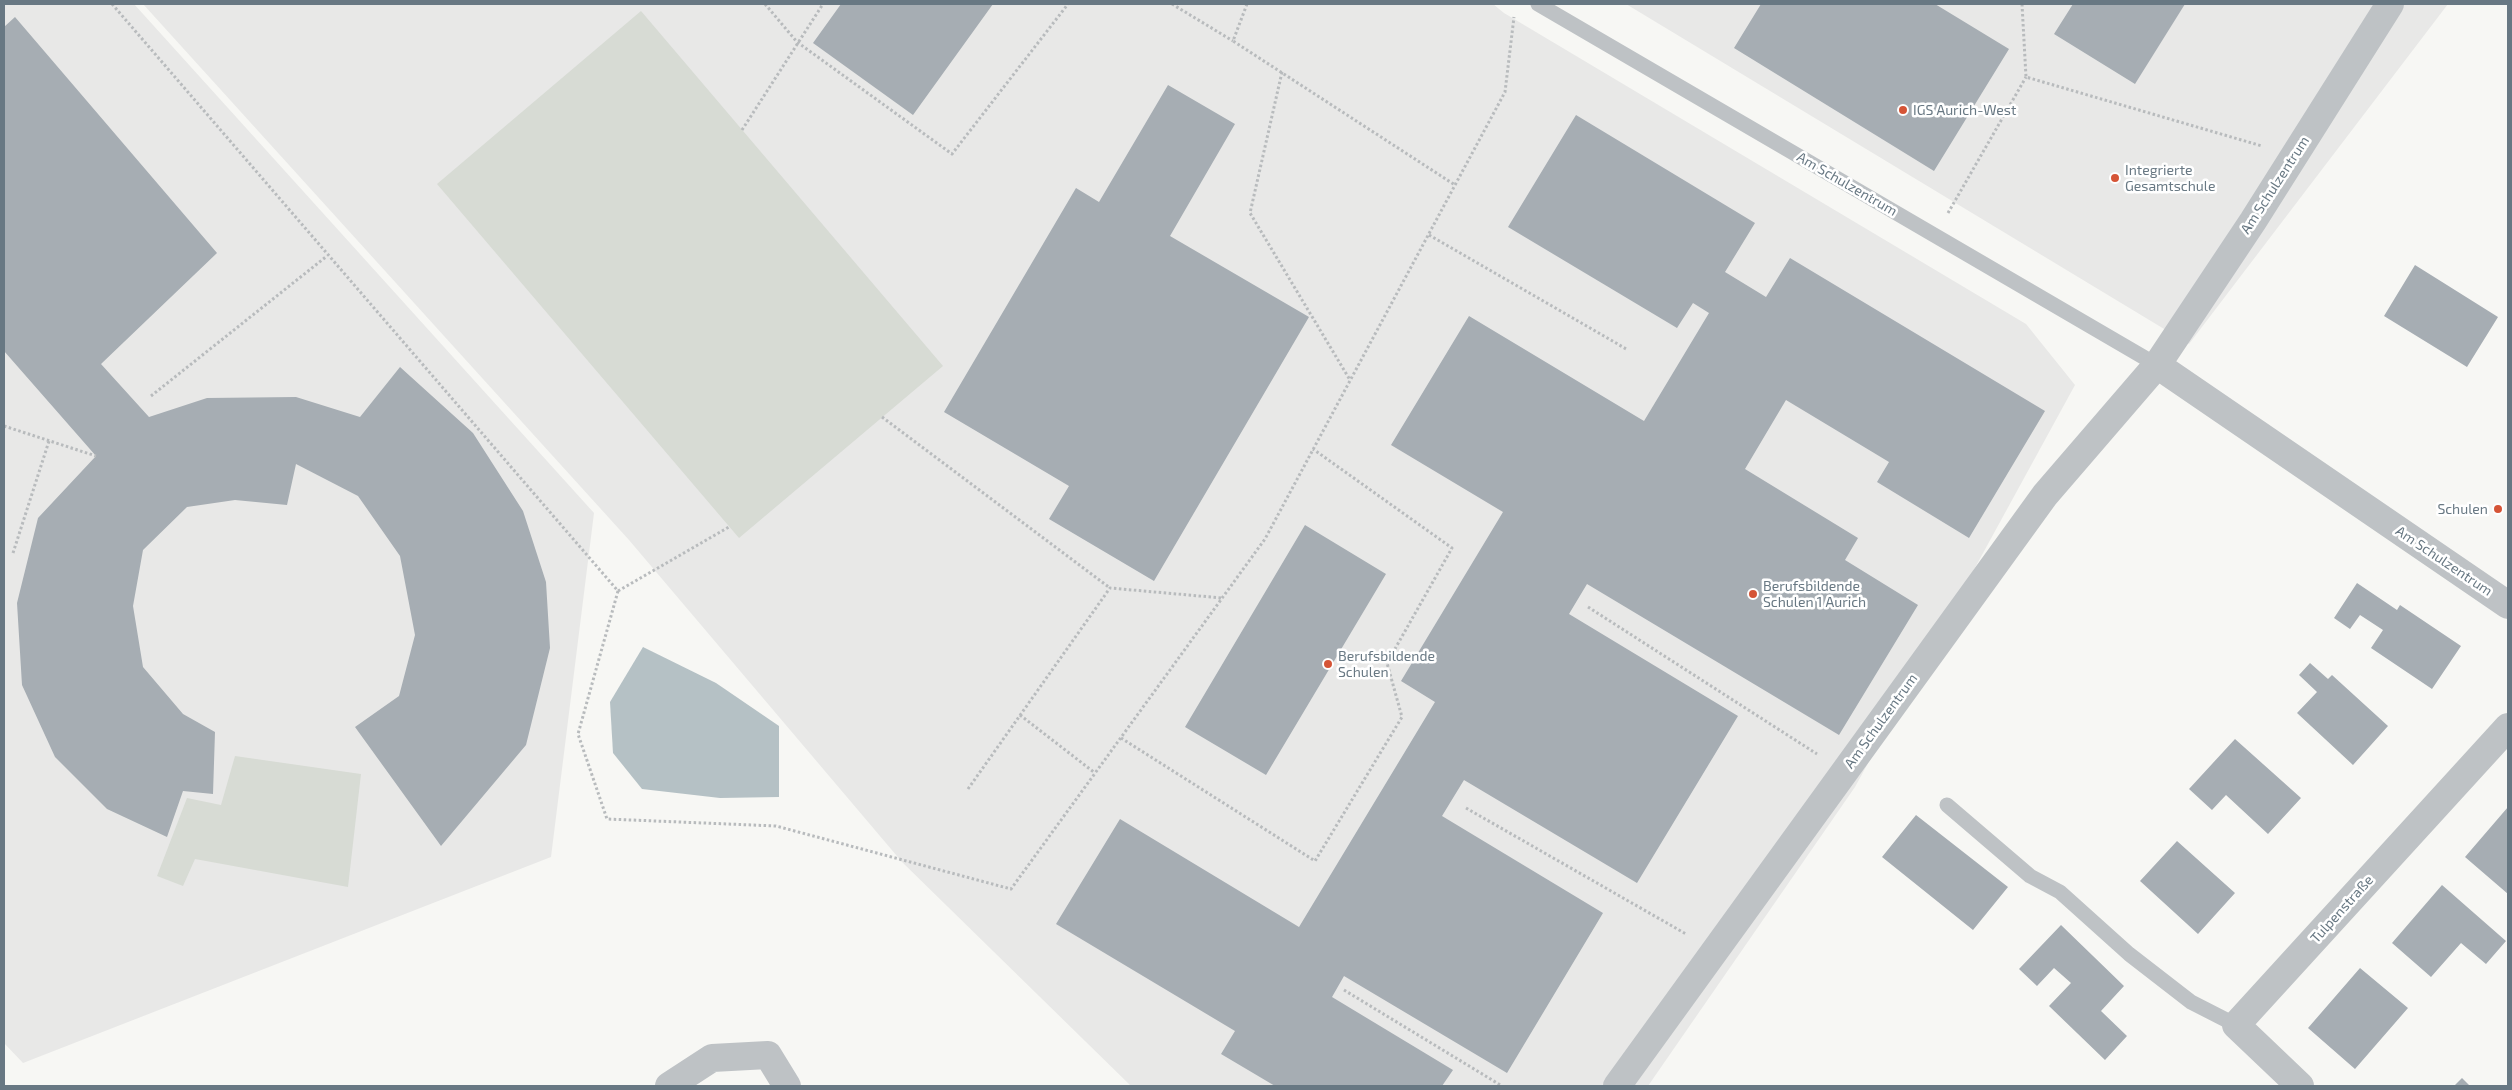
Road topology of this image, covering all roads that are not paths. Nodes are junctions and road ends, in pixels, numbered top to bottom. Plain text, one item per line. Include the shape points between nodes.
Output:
1 (1538, 4) edge
2 (2390, 4) edge
3 (2157, 365) junction
4 (2508, 605) edge
5 (2508, 727) edge
6 (1947, 805) dead end
7 (2236, 1025) junction
8 (669, 1086) edge
9 (788, 1086) edge
10 (1616, 1086) edge
11 (2300, 1086) edge

1 - 3 lane, Am Schulzentrum
2 - 3 street, Am Schulzentrum
3 - 4 street, Am Schulzentrum
3 - 10 street, Am Schulzentrum via 2045,495
5 - 7 street, Tulpenstraße
6 - 7 lane via 2030,876 2060,892 2129,954 2191,1002
7 - 11 street
8 - 9 street via 712,1058 768,1055

